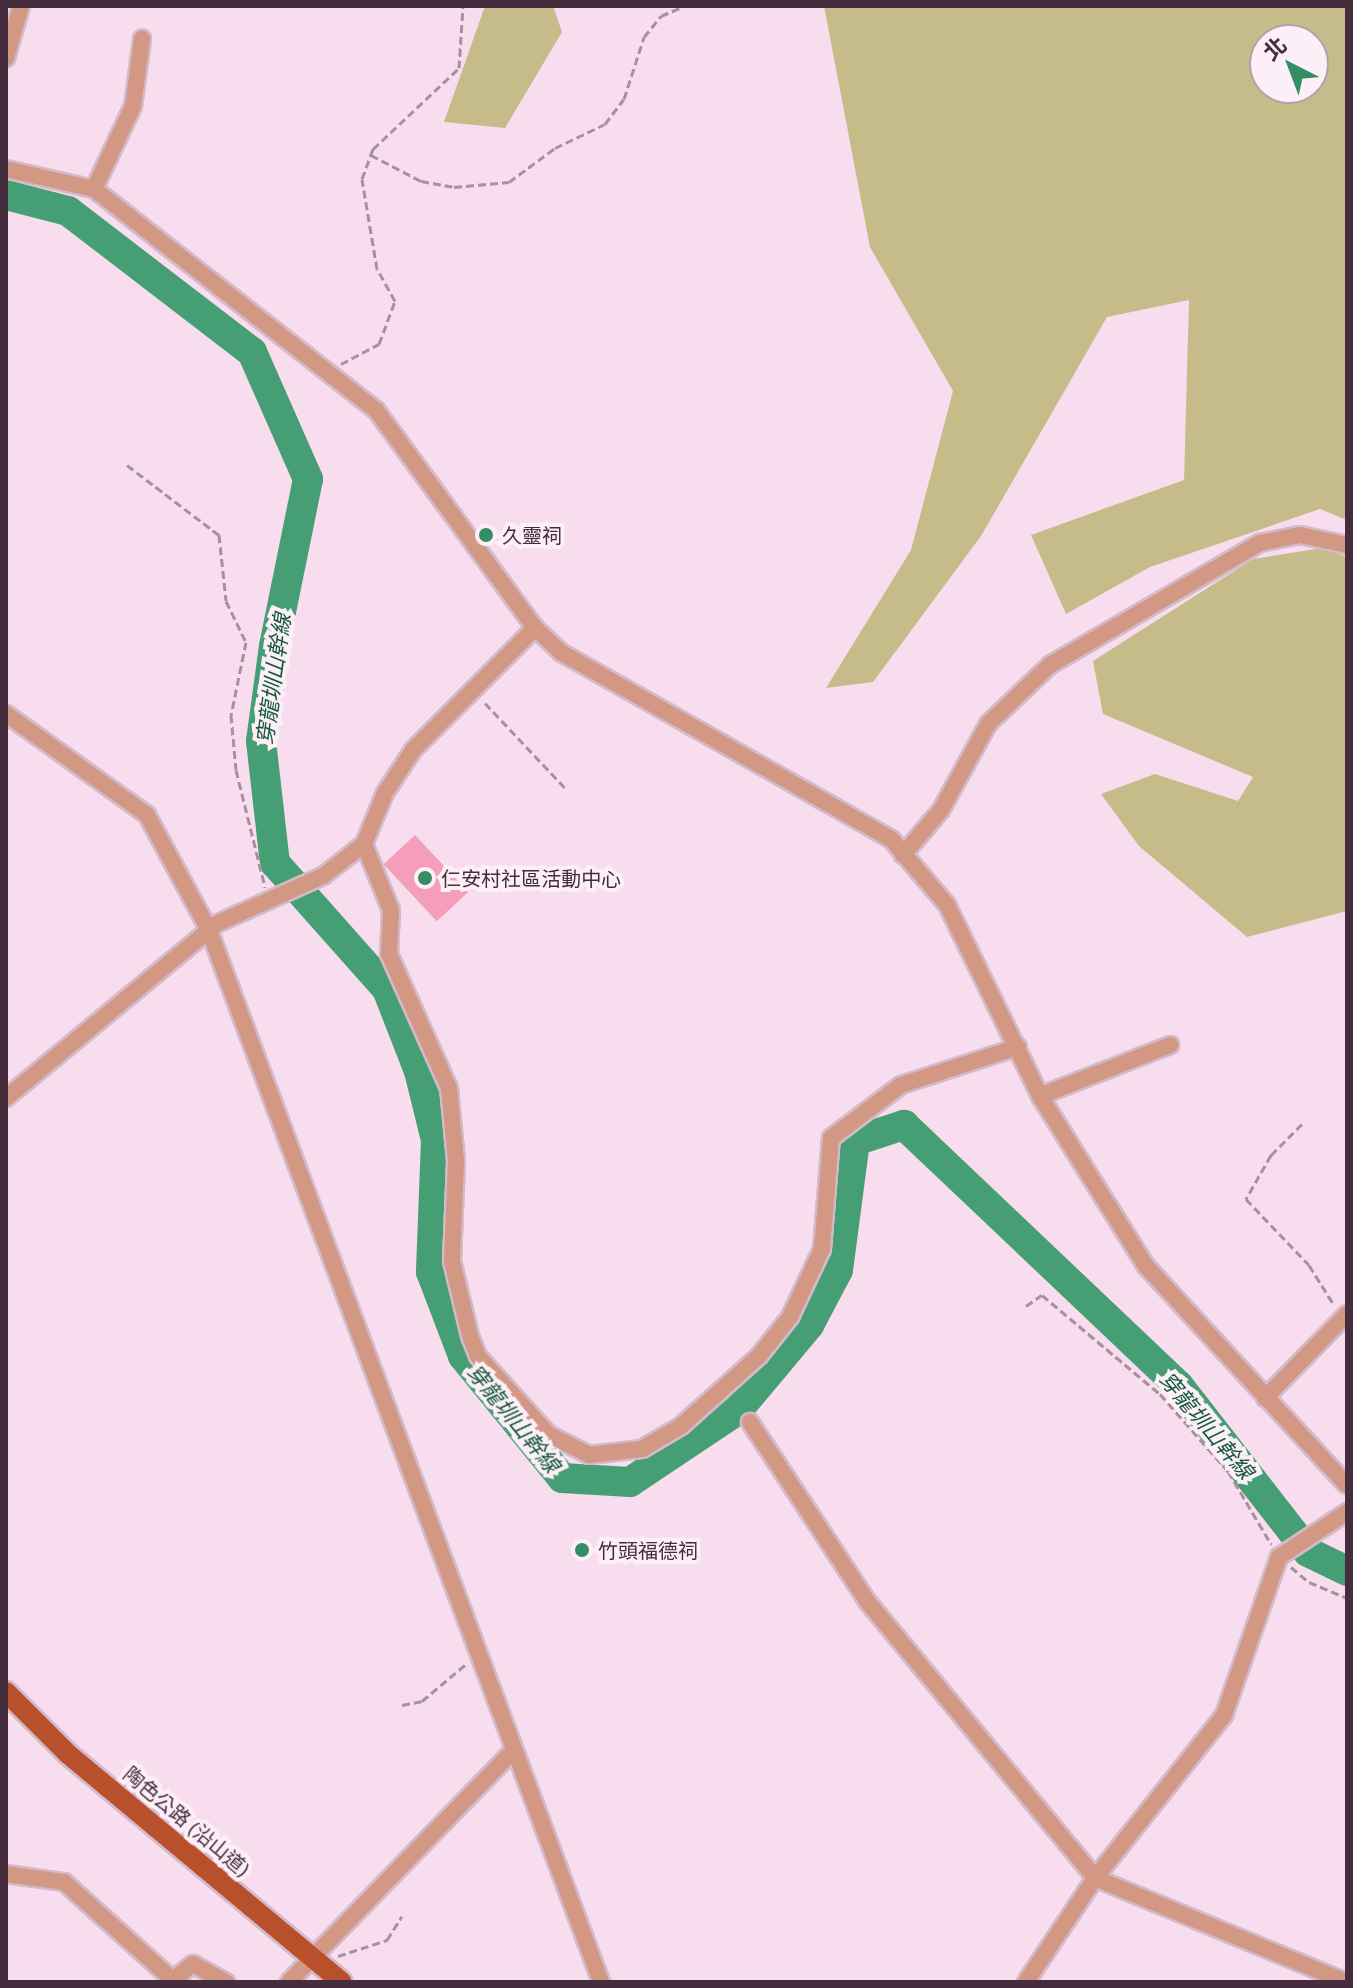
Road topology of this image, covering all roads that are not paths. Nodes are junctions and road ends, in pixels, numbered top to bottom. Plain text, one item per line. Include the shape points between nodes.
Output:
1 (21, 6) edge
2 (142, 39) dead end
3 (6, 58) edge
4 (6, 169) edge
5 (94, 189) junction
6 (1347, 545) edge
7 (535, 628) junction
8 (6, 714) edge
9 (364, 844) junction
10 (903, 855) junction
11 (209, 930) junction
12 (1170, 1045) dead end
13 (1018, 1047) junction
14 (1040, 1096) junction
15 (6, 1098) edge
16 (1345, 1316) edge
17 (1265, 1398) junction
18 (750, 1422) dead end
19 (1347, 1485) edge
20 (1347, 1512) edge
21 (6, 1692) edge
22 (512, 1752) junction
23 (6, 1874) edge
24 (1095, 1878) junction
25 (314, 1958) junction
26 (226, 1982) edge
27 (289, 1982) edge
28 (342, 1982) edge
29 (601, 1982) edge
30 (1026, 1982) edge
31 (1346, 1982) edge

1 - 3 street
2 - 5 street via 133,106
4 - 5 street
5 - 7 street via 376,410
6 - 10 street via 1300,535 1260,543 1050,665 988,724 941,810
7 - 9 street via 413,750 385,793
7 - 10 street via 562,653 892,840
8 - 11 street via 147,815
9 - 11 street via 323,876
9 - 13 street via 391,910 389,954 449,1088 456,1161 452,1261 470,1336 478,1356 548,1434 589,1455 642,1449 681,1426 759,1356 790,1317 822,1249 831,1138 901,1085
10 - 13 street via 947,905
11 - 15 street
11 - 22 street
12 - 14 street
13 - 14 street
14 - 17 street via 1146,1266
16 - 17 street
17 - 19 street
18 - 24 street via 867,1601
20 - 24 street via 1281,1554 1224,1715
21 - 25 main road, 陶色公路 (沿山道) via 68,1754
22 - 25 street
22 - 29 street
23 - 26 street via 64,1882 173,1980 193,1964
24 - 30 street
24 - 31 street
25 - 27 street
25 - 28 main road, 陶色公路 (沿山道)

